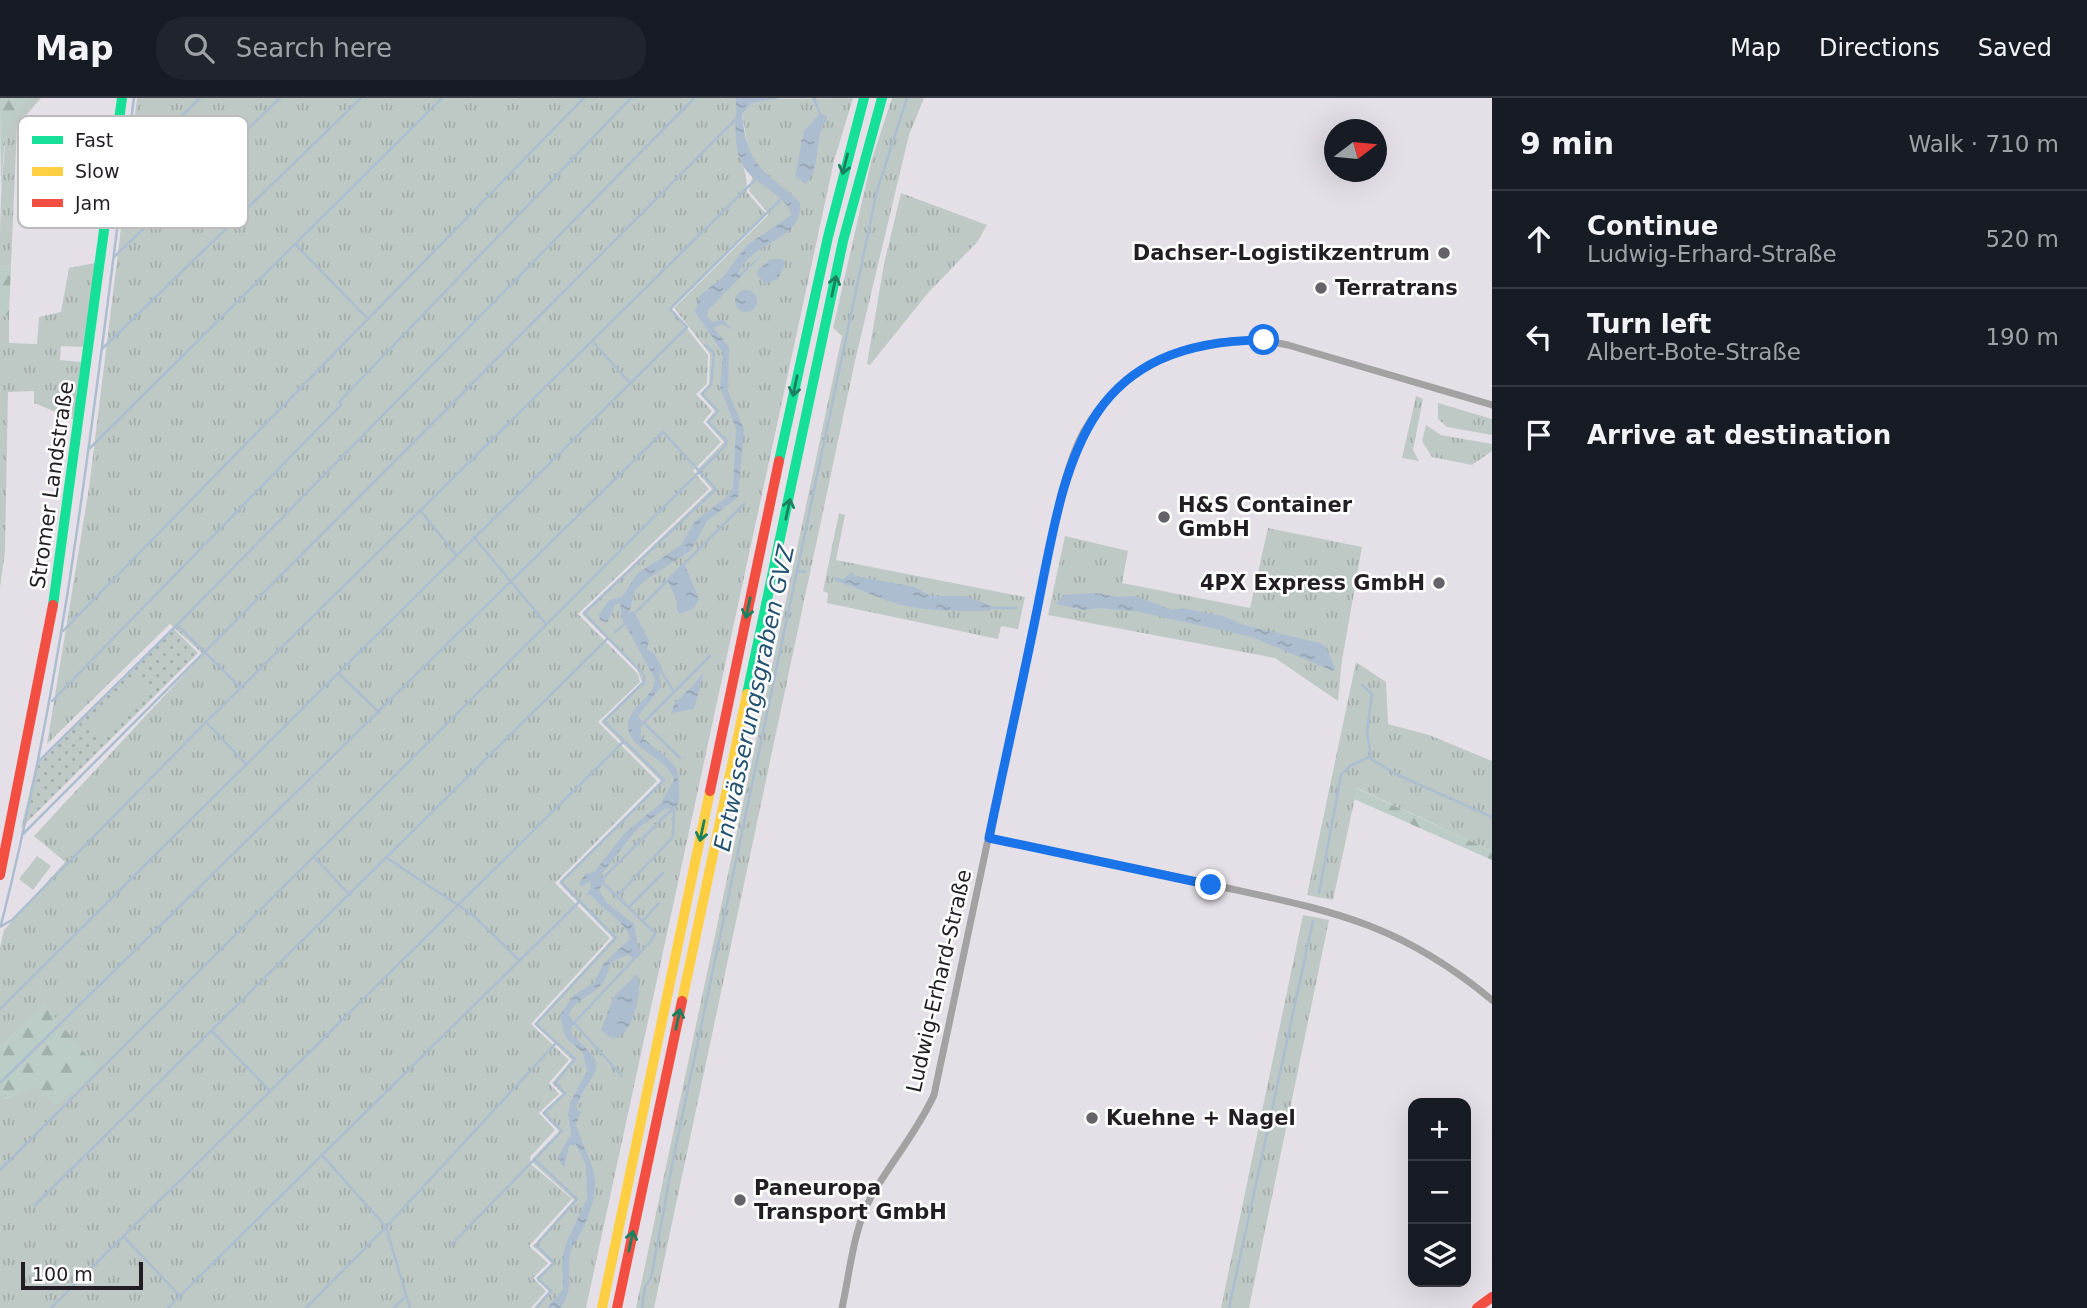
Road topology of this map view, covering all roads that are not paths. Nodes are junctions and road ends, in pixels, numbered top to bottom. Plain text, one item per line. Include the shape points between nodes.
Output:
1 (122, 98) edge
2 (864, 98) edge
3 (882, 98) edge
4 (120, 116) edge
5 (105, 228) edge
6 (1492, 405) edge
7 (989, 838) junction
8 (0, 875) edge
9 (1492, 1000) edge
10 (1492, 1297) edge
11 (602, 1308) edge
12 (617, 1308) edge
13 (842, 1308) edge
14 (1477, 1308) edge

1 - 4 main road, Stromer Landstraße
2 -> 11 main road via 828,237 768,512
12 -> 3 main road via 843,241
5 - 8 main road, Stromer Landstraße via 64,550
6 - 7 street, Ludwig-Erhard-Straße via 1264,340 1196,346 1160,359 1126,382 1096,414 1071,459
7 - 9 street via 1338,913 1417,946
7 - 13 street, Ludwig-Erhard-Straße via 934,1095 862,1218
10 - 14 main road

